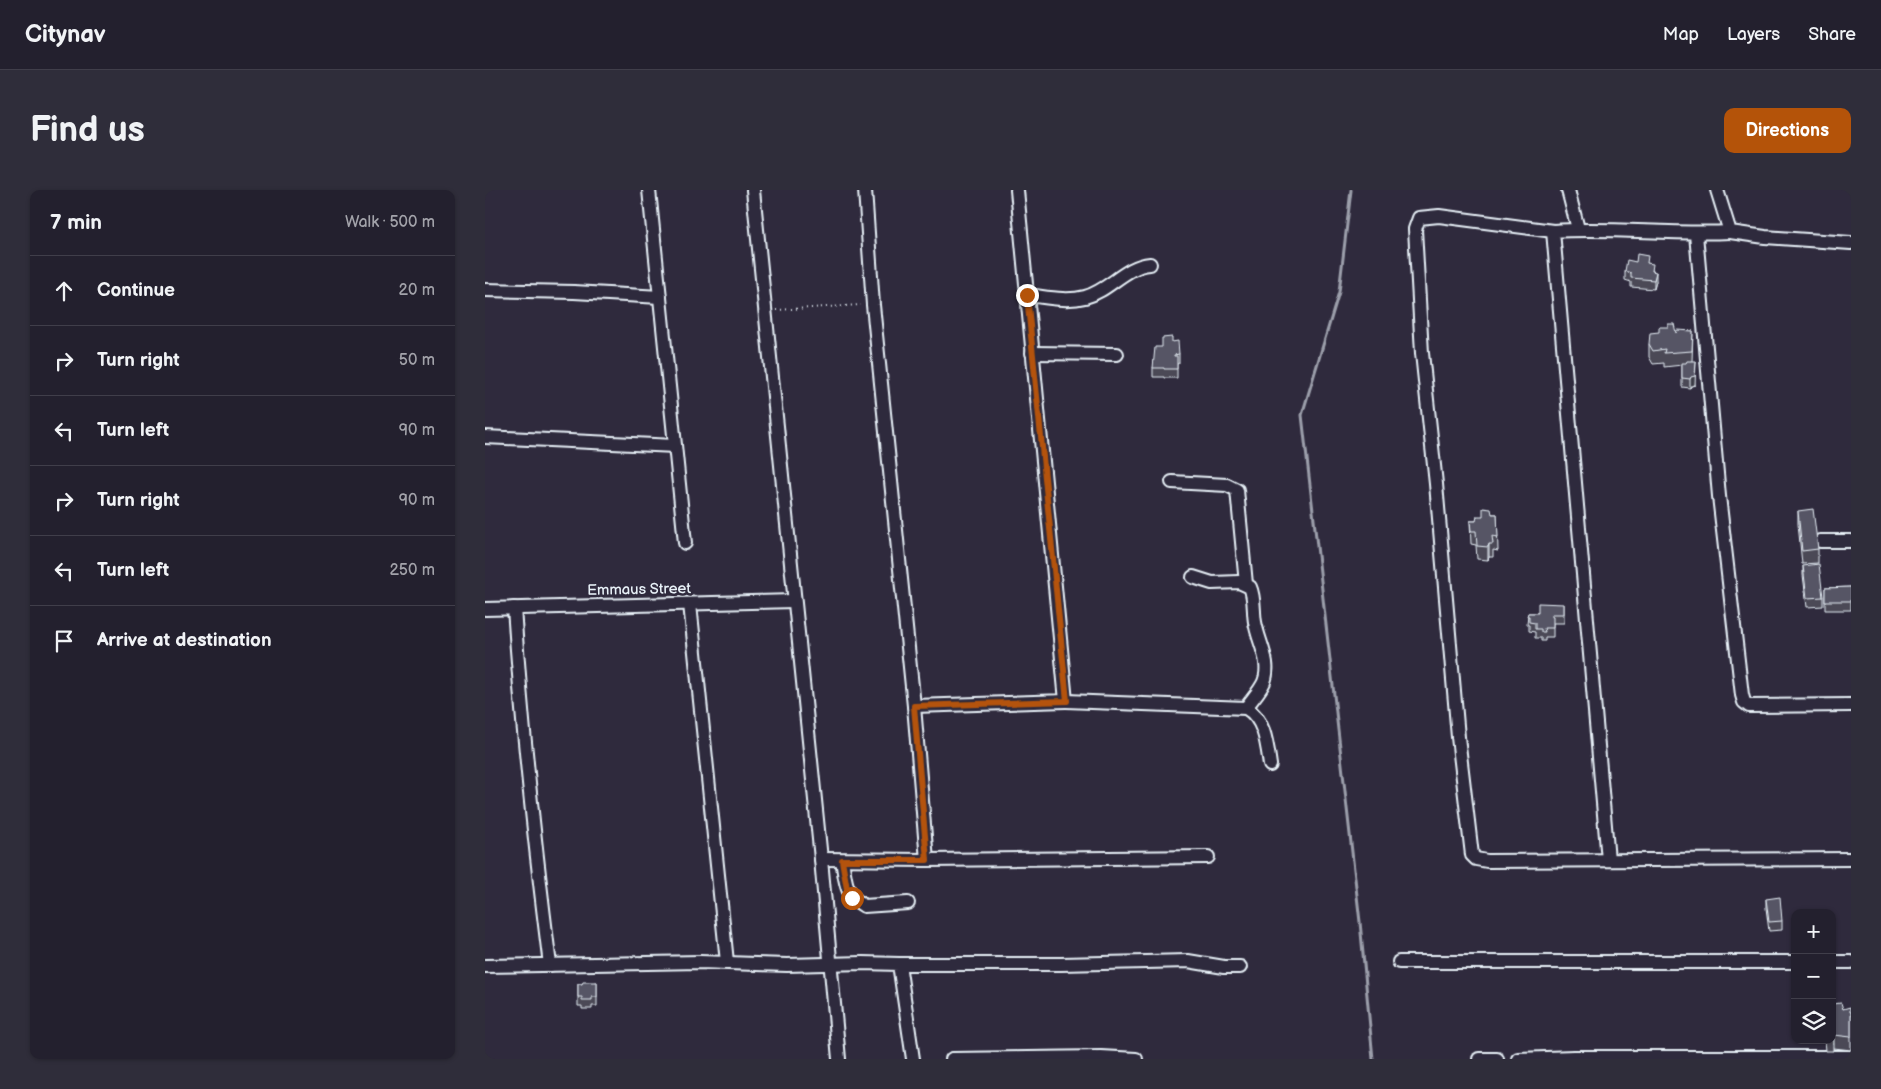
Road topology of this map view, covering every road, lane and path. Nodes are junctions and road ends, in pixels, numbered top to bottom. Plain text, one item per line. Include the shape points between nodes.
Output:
1 (649, 190) edge
2 (753, 190) edge
3 (865, 190) edge
4 (1017, 190) edge
5 (1568, 190) edge
6 (1717, 190) edge
7 (1578, 230) junction
8 (1553, 231) junction
9 (1730, 232) junction
10 (1696, 234) junction
11 (1851, 243) edge
12 (1150, 264) dead end
13 (485, 290) edge
14 (1027, 295) junction
15 (660, 297) junction
16 (873, 305) junction
17 (765, 310) junction
18 (1033, 353) junction
19 (1117, 354) dead end
20 (485, 437) edge
21 (675, 446) junction
22 (1171, 482) dead end
23 (1820, 541) dead end
24 (1851, 541) edge
25 (685, 543) dead end
26 (1193, 576) dead end
27 (1246, 584) junction
28 (794, 601) junction
29 (690, 604) junction
30 (514, 608) junction
31 (485, 609) edge
32 (1067, 701) junction
33 (1851, 705) edge
34 (914, 706) junction
35 (1246, 708) junction
36 (1270, 764) dead end
37 (1208, 857) dead end
38 (1851, 859) edge
39 (821, 860) junction
40 (842, 860) junction
41 (927, 860) junction
42 (1608, 860) junction
43 (908, 903) dead end
44 (727, 962) junction
45 (1399, 962) dead end
46 (1791, 962) edge
47 (1836, 962) edge
48 (1851, 962) edge
49 (830, 964) junction
50 (899, 964) junction
51 (550, 965) junction
52 (485, 966) edge
53 (1240, 966) dead end
54 (1851, 1056) edge
55 (1003, 1058) edge
56 (839, 1059) edge
57 (913, 1059) edge
58 (952, 1059) edge
59 (1135, 1059) edge
60 (1479, 1059) edge
61 (1497, 1059) edge
62 (1517, 1059) edge

1 - 15 street
2 - 17 street
3 - 16 street
4 - 14 street
5 - 7 street
6 - 9 street
7 - 8 street
7 - 10 street
8 - 42 street
8 - 42 street via 1439,216 1419,218 1415,235 1422,353 1472,855 1487,861
9 - 10 street
9 - 11 street
10 - 33 street via 1719,496 1742,694 1749,706
12 - 14 street via 1132,269 1086,297 1060,299
13 - 15 street
14 - 18 street
15 - 21 street
16 - 17 path
16 - 34 street
17 - 28 street
18 - 19 street
18 - 32 street
20 - 21 street
21 - 25 street
22 - 27 street via 1227,484 1237,490
23 - 24 street
26 - 27 street via 1212,583
27 - 35 street via 1252,593 1255,625 1267,672 1260,689
28 - 29 street, Emmaus Street
28 - 39 street
29 - 30 street, Emmaus Street
29 - 44 street
30 - 31 street, Emmaus Street
30 - 51 street via 519,690
32 - 34 street
32 - 35 street
34 - 41 street
35 - 36 street via 1258,718
37 - 41 street
38 - 42 street
39 - 40 street
39 - 49 street
40 - 41 street
40 - 43 street via 847,889 859,903 864,906
44 - 49 street
44 - 51 street
45 - 46 street
47 - 48 street
49 - 50 street
49 - 56 street
50 - 53 street via 1188,961 1224,967
50 - 57 street
51 - 52 street
54 - 62 street
55 - 58 street
55 - 59 street
60 - 61 street

